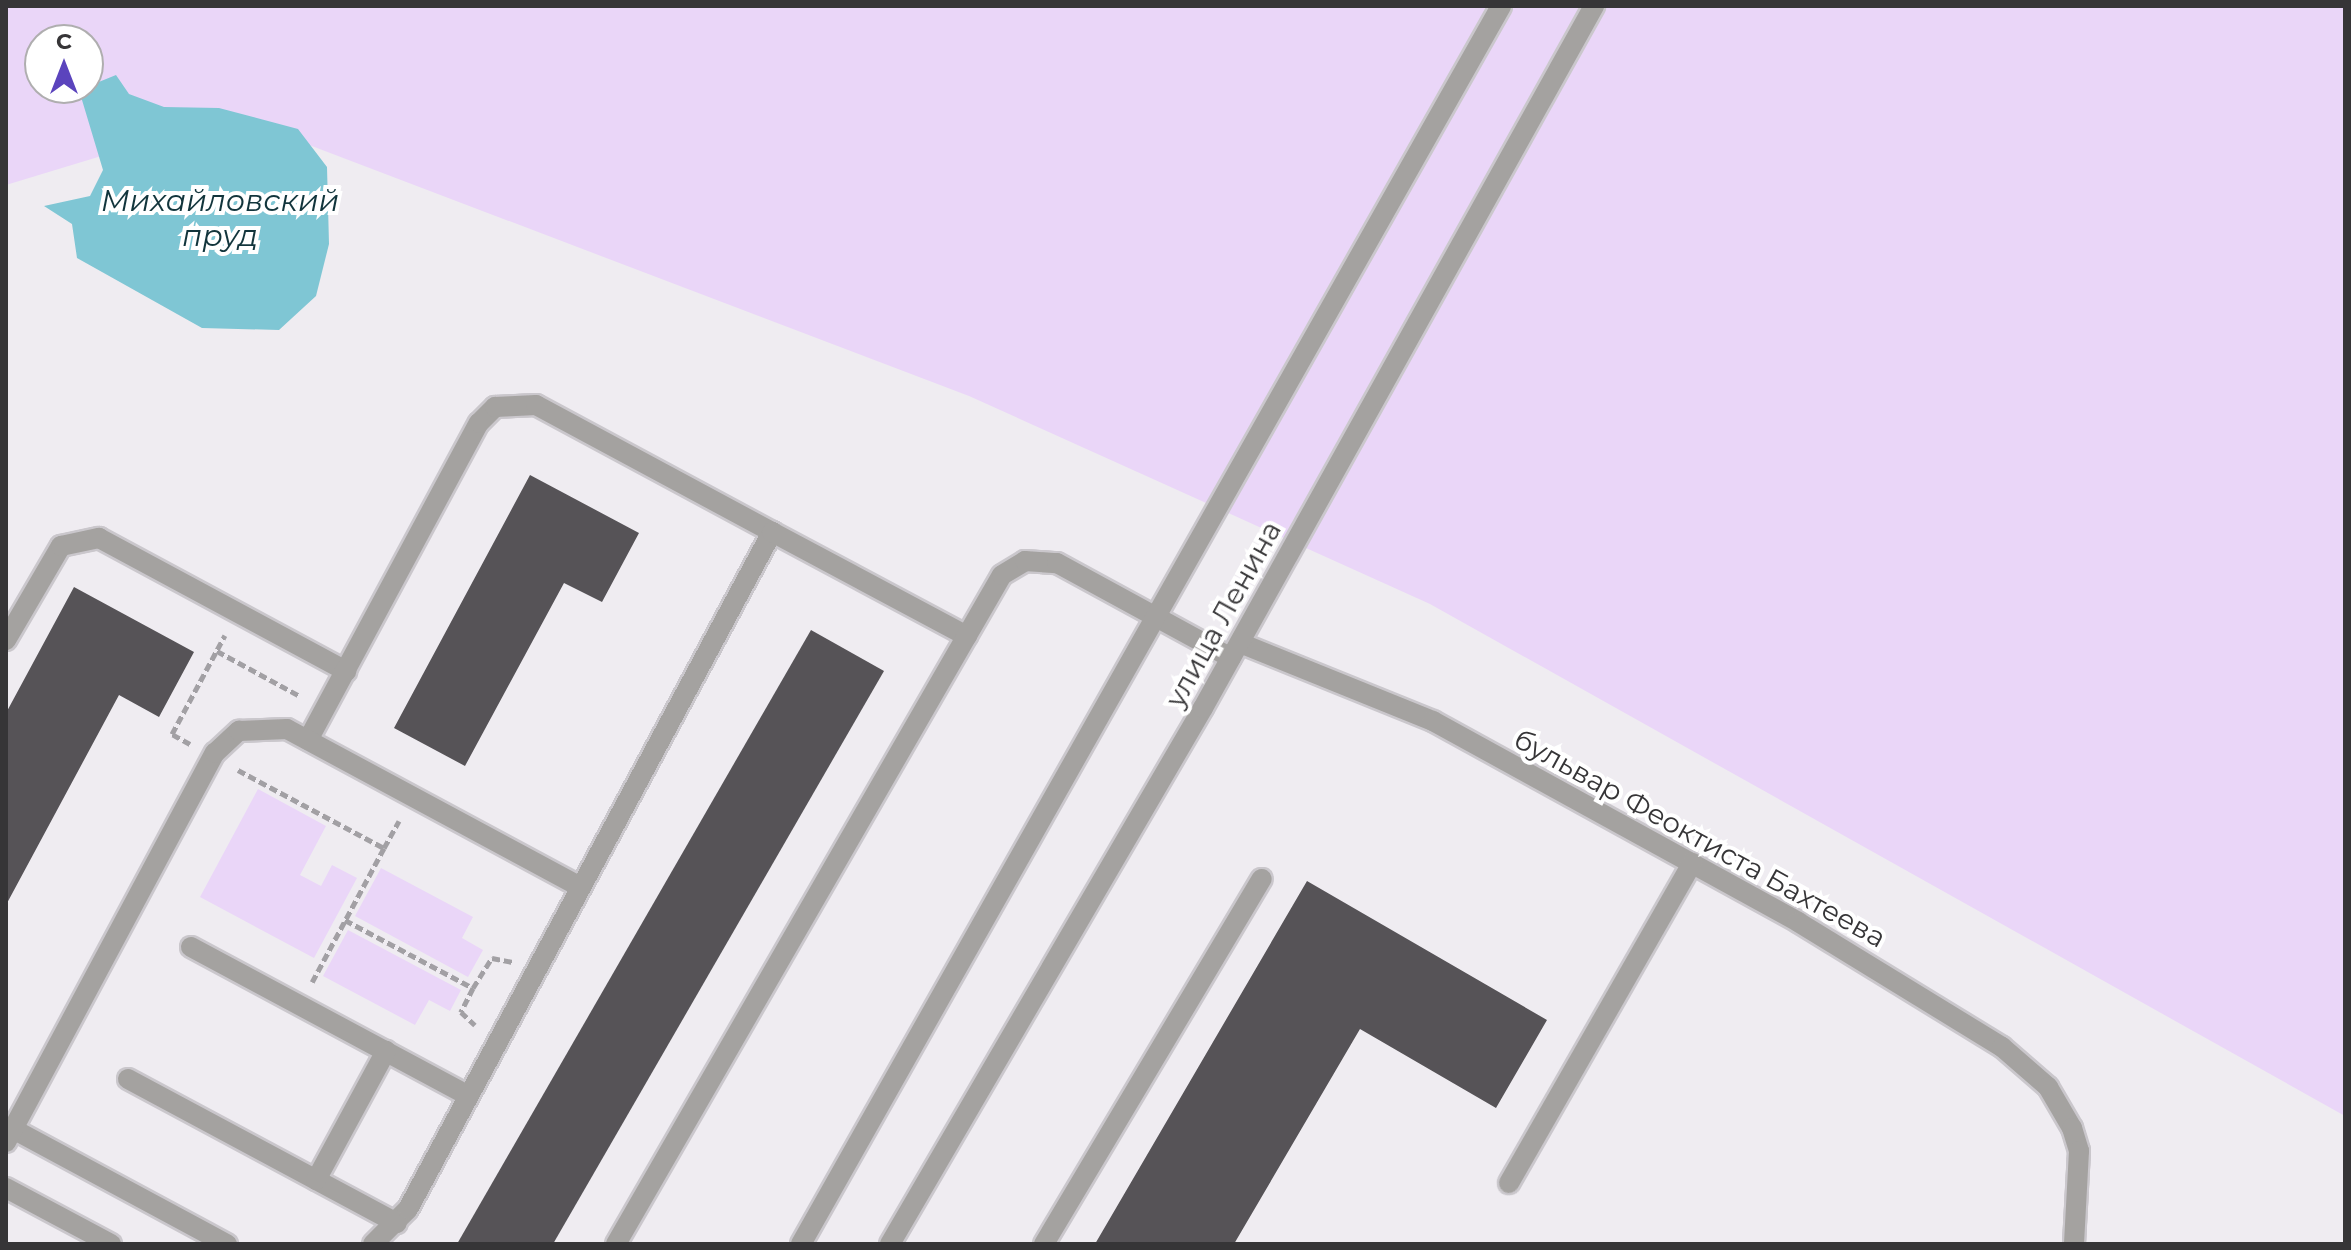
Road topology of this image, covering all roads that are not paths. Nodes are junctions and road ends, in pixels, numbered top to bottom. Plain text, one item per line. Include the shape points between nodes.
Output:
1 (1501, 6) edge
2 (1594, 6) edge
3 (772, 532) junction
4 (1157, 617) junction
5 (967, 636) junction
6 (6, 640) edge
7 (1236, 650) junction
8 (346, 671) junction
9 (308, 740) junction
10 (1692, 863) junction
11 (1262, 879) dead end
12 (581, 887) junction
13 (191, 947) dead end
14 (386, 1051) junction
15 (128, 1079) dead end
16 (469, 1096) junction
17 (10, 1136) edge
18 (316, 1180) junction
19 (1509, 1183) dead end
20 (6, 1188) edge
21 (397, 1223) junction
22 (111, 1244) edge
23 (227, 1244) edge
24 (373, 1244) edge
25 (616, 1244) edge
26 (801, 1244) edge
27 (890, 1244) edge
28 (1044, 1244) edge
29 (2074, 1244) edge

1 - 4 street, улица Ленина
2 - 7 street, улица Ленина
3 - 5 street
3 - 8 street via 536,405 510,402 479,423
3 - 12 street
4 - 5 street, бульвар Феоктиста Бахтеева via 1040,559 1002,575
4 - 7 street, бульвар Феоктиста Бахтеева
4 - 26 street, улица Ленина
5 - 25 street, бульвар Феоктиста Бахтеева
6 - 8 street via 50,558 77,538 99,538
7 - 10 street, бульвар Феоктиста Бахтеева via 1433,721
7 - 27 street, улица Ленина
8 - 9 street
9 - 12 street
9 - 17 street via 287,729 254,727 225,741
10 - 19 street
10 - 29 street, бульвар Феоктиста Бахтеева via 2028,1066 2063,1110 2079,1151
11 - 28 street
12 - 16 street
13 - 14 street
14 - 16 street
14 - 18 street
15 - 18 street
16 - 21 street
17 - 23 street
18 - 21 street
20 - 22 street
21 - 24 street

